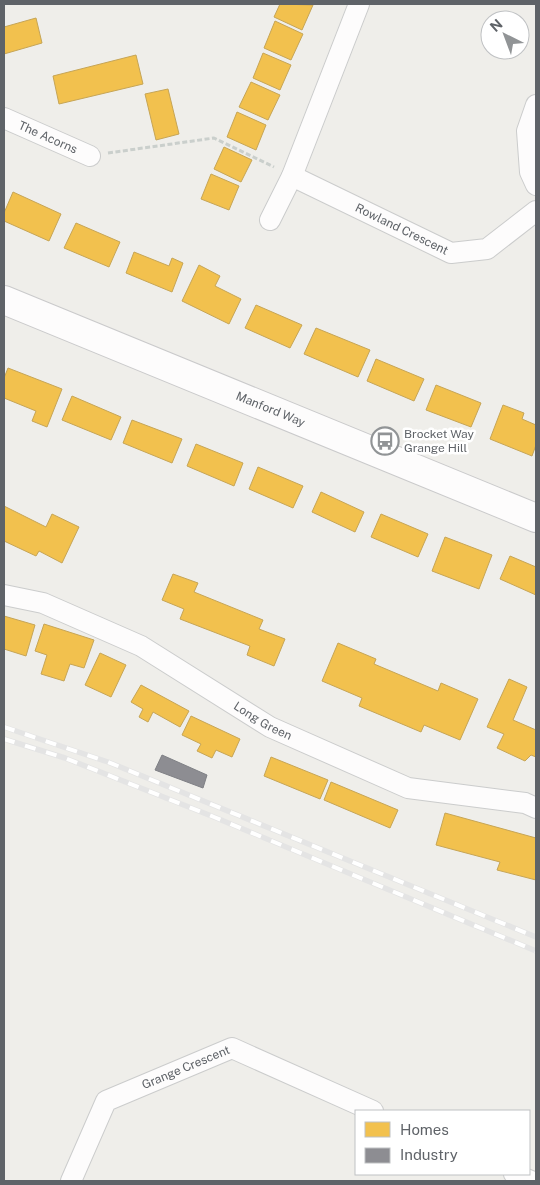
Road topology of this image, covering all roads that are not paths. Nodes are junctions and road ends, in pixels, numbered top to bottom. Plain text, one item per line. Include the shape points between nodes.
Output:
1 (359, 4) edge
2 (536, 105) edge
3 (4, 118) edge
4 (90, 156) road end
5 (292, 176) junction
6 (536, 186) edge
7 (536, 211) edge
8 (270, 220) dead end
9 (4, 300) edge
10 (536, 518) edge
11 (4, 595) edge
12 (536, 808) edge
13 (372, 1110) edge
14 (516, 1175) edge
15 (71, 1181) edge
16 (530, 1181) edge

1 - 5 street
2 - 6 street via 527,131 530,172
3 - 4 street, The Acorns
5 - 7 street, Rowland Crescent via 451,253 487,249
5 - 8 street
9 - 10 street, Manford Way
11 - 12 street, Long Green via 43,603 141,646 270,727 408,788 525,803
13 - 15 street, Grange Crescent via 232,1048 106,1101
14 - 16 street

